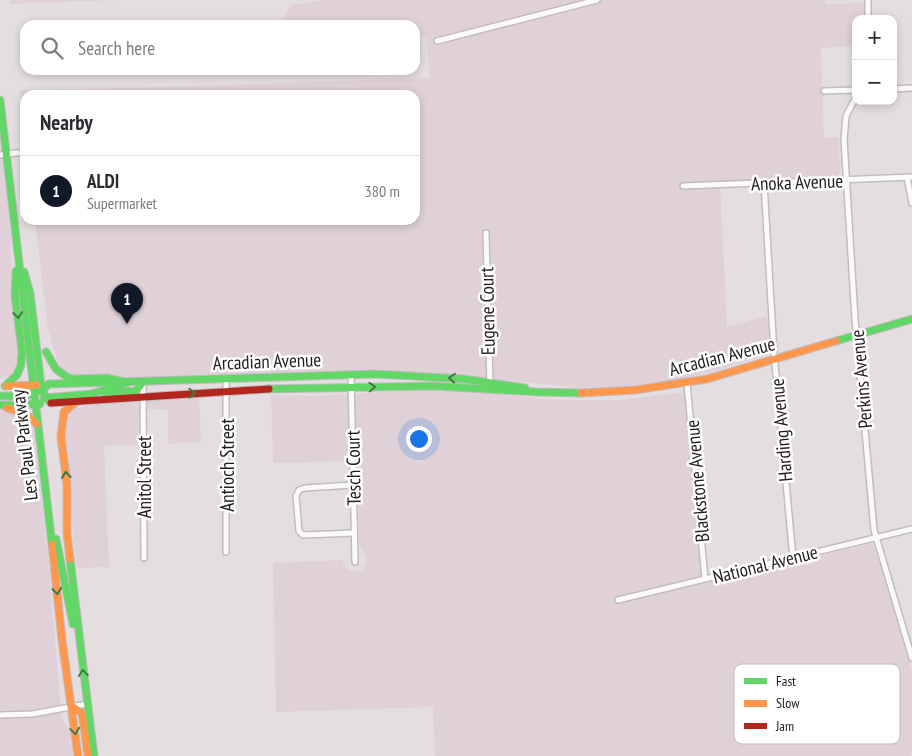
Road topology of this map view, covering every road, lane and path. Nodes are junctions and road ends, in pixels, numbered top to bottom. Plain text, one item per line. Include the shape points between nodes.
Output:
1 (597, 0) edge
2 (868, 0) edge
3 (868, 15) edge
4 (437, 41) dead end
5 (897, 88) edge
6 (912, 88) edge
7 (852, 90) edge
8 (824, 91) dead end
9 (0, 100) edge
10 (852, 103) edge
11 (20, 153) edge
12 (3, 155) edge
13 (910, 177) edge
14 (846, 180) junction
15 (764, 183) junction
16 (683, 186) dead end
17 (912, 203) edge
18 (486, 233) dead end
19 (18, 249) junction
20 (912, 319) edge
21 (857, 335) junction
22 (46, 352) dead end
23 (775, 359) junction
24 (351, 375) junction
25 (414, 376) junction
26 (226, 379) junction
27 (143, 382) junction
28 (127, 383) junction
29 (687, 383) junction
30 (3, 386) edge
31 (415, 386) junction
32 (490, 386) junction
33 (351, 388) junction
34 (226, 391) junction
35 (43, 394) junction
36 (143, 395) junction
37 (0, 396) edge
38 (94, 399) junction
39 (77, 401) junction
40 (36, 404) junction
41 (0, 406) edge
42 (38, 426) junction
43 (353, 485) junction
44 (46, 491) junction
45 (912, 529) edge
46 (354, 533) junction
47 (876, 538) junction
48 (226, 552) dead end
49 (144, 558) dead end
50 (793, 558) junction
51 (355, 562) dead end
52 (705, 579) junction
53 (618, 600) dead end
54 (80, 644) junction
55 (912, 658) edge
56 (87, 704) junction
57 (71, 706) junction
58 (0, 715) edge
59 (78, 756) edge
60 (88, 756) edge
61 (94, 756) edge

1 - 4 street
2 - 3 street
5 - 6 street
7 - 8 street
9 - 12 main road
10 - 14 street, Perkins Avenue via 844,128
11 - 12 street
12 - 19 main road
13 - 14 street, Anoka Avenue
13 - 17 street
14 - 15 street, Anoka Avenue
14 - 21 street, Perkins Avenue
15 - 16 street, Anoka Avenue
15 - 23 street, Harding Avenue
18 - 32 street, Eugene Court
19 -> 30 main road via 15,296 21,365 17,375
19 - 35 main road, Les Paul Parkway via 30,294
20 - 21 main road, Arcadian Avenue
21 - 23 main road, Arcadian Avenue
21 - 47 street, Perkins Avenue
22 - 28 main road via 56,369 67,377 107,378
23 - 29 main road, Arcadian Avenue
23 - 50 street, Harding Avenue
24 - 25 main road, Arcadian Avenue
24 - 26 main road, Arcadian Avenue
24 - 33 street, Tesch Court
25 - 31 main road
32 -> 25 main road, Arcadian Avenue
26 - 27 main road, Arcadian Avenue
26 - 34 street, Antioch Street
27 - 28 main road, Arcadian Avenue
27 - 36 street, Anitol Street
27 - 38 main road via 136,390 114,392
28 - 35 main road, Arcadian Avenue
28 - 35 main road via 91,394
29 - 32 main road, Arcadian Avenue via 626,391 534,392 521,387
29 - 52 street, Blackstone Avenue
30 - 35 main road, Arcadian Avenue
31 - 32 main road, Arcadian Avenue
33 -> 31 main road, Arcadian Avenue
33 - 34 main road, Arcadian Avenue
33 - 43 street, Tesch Court
36 -> 34 main road, Arcadian Avenue
34 - 48 street, Antioch Street
35 - 37 main road
35 - 39 main road, Arcadian Avenue
35 - 40 main road, Les Paul Parkway
36 - 38 main road, Arcadian Avenue
36 - 49 street, Anitol Street
38 - 39 main road, Arcadian Avenue
54 -> 39 main road via 66,524 67,484 61,427 65,411
40 - 41 main road
40 - 42 main road, Les Paul Parkway
41 - 42 main road via 31,415
42 - 44 main road, Les Paul Parkway
43 - 46 street, Tesch Court
43 - 46 street via 305,488 298,490 296,496 299,531 303,535
44 - 54 main road via 74,634
44 -> 57 main road, Les Paul Parkway
45 - 47 street, National Avenue
46 - 51 street, Tesch Court
47 - 50 street, National Avenue
47 - 55 street, Perkins Avenue
50 - 52 street, National Avenue
52 - 53 street, National Avenue
56 -> 54 main road
56 - 57 street
56 - 61 main road
57 - 58 street via 32,714
57 -> 59 main road, Les Paul Parkway
57 - 60 main road via 82,713

